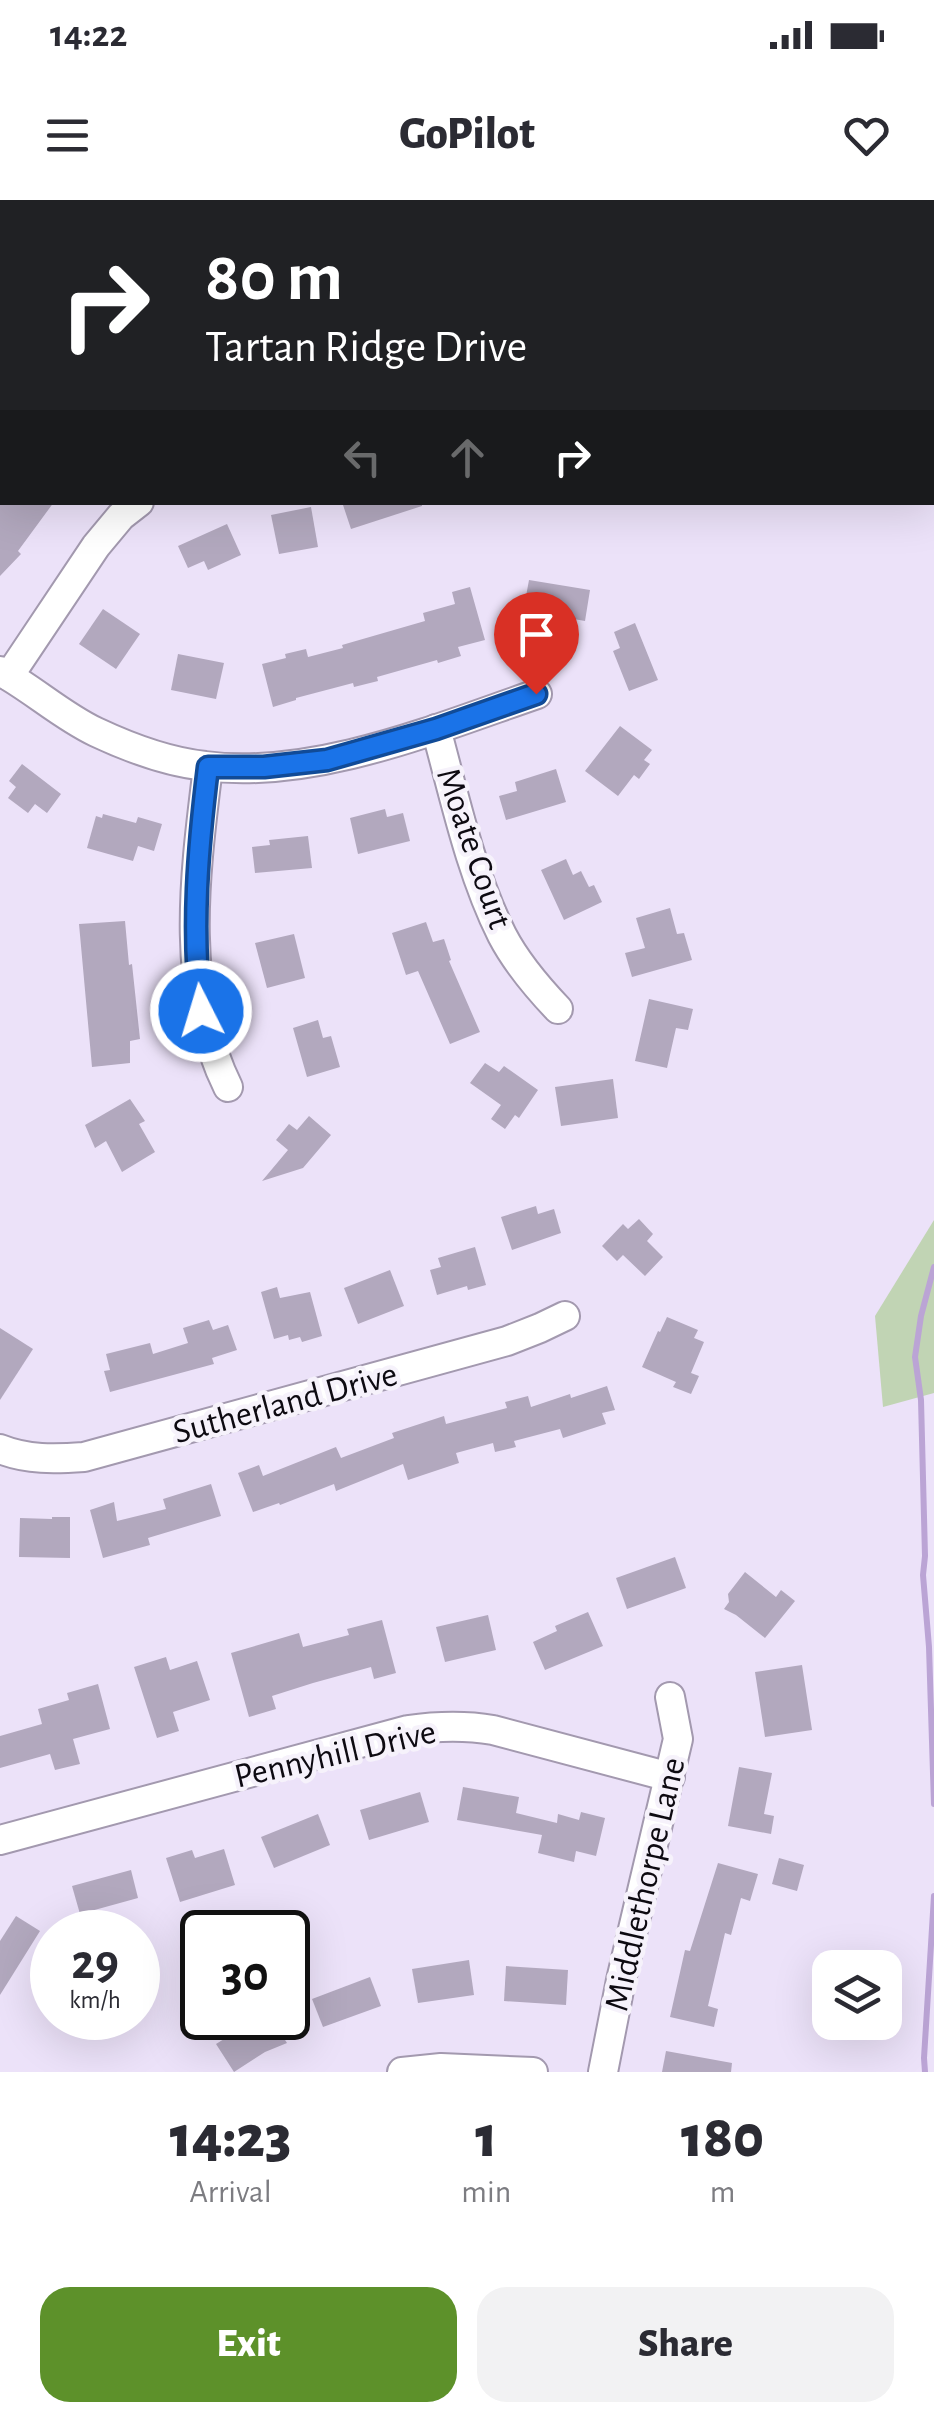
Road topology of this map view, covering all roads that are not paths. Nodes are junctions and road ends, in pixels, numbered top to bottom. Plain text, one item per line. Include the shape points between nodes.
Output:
1 (135, 505) edge
2 (4, 673) edge
3 (536, 694) dead end
4 (436, 729) junction
5 (208, 767) junction
6 (558, 1009) dead end
7 (228, 1088) dead end
8 (565, 1316) dead end
9 (0, 1449) edge
10 (670, 1697) dead end
11 (670, 1777) junction
12 (0, 1840) edge
13 (402, 2072) edge
14 (533, 2072) edge
15 (603, 2072) edge

1 - 2 street via 96,546
2 - 5 street via 92,730 172,761
3 - 4 street
4 - 5 street via 312,762
4 - 6 street, Moate Court via 476,874 503,938
5 - 7 street via 195,912 197,979 208,1038
8 - 9 street, Sutherland Drive via 506,1341 84,1457 30,1457
10 - 11 street, Middlethorpe Lane via 678,1740
11 - 12 street, Pennyhill Drive via 493,1730 438,1726
11 - 15 street, Middlethorpe Lane
13 - 14 street

